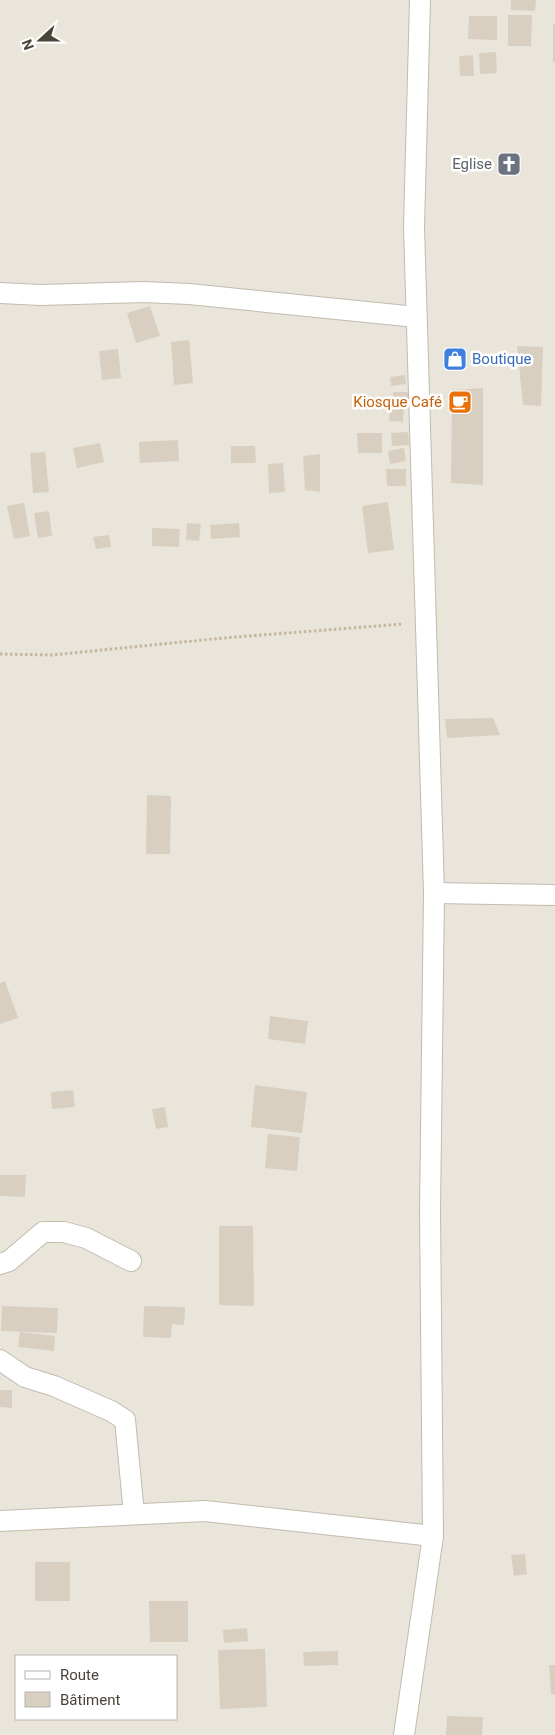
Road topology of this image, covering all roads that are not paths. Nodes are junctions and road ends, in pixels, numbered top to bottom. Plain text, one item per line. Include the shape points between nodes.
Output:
1 (420, 0) edge
2 (0, 293) edge
3 (416, 317) junction
4 (434, 894) junction
5 (555, 895) edge
6 (132, 1261) dead end
7 (0, 1264) edge
8 (0, 1360) edge
9 (134, 1514) junction
10 (0, 1521) edge
11 (433, 1536) junction
12 (404, 1735) edge

1 - 3 street via 414,227
2 - 3 street via 189,294
3 - 4 street
4 - 5 street
4 - 11 street via 430,1211
6 - 7 street via 86,1238 64,1232 43,1232 9,1261
8 - 9 street via 25,1377 54,1386 125,1420
9 - 10 street
9 - 11 street via 205,1511
11 - 12 street

